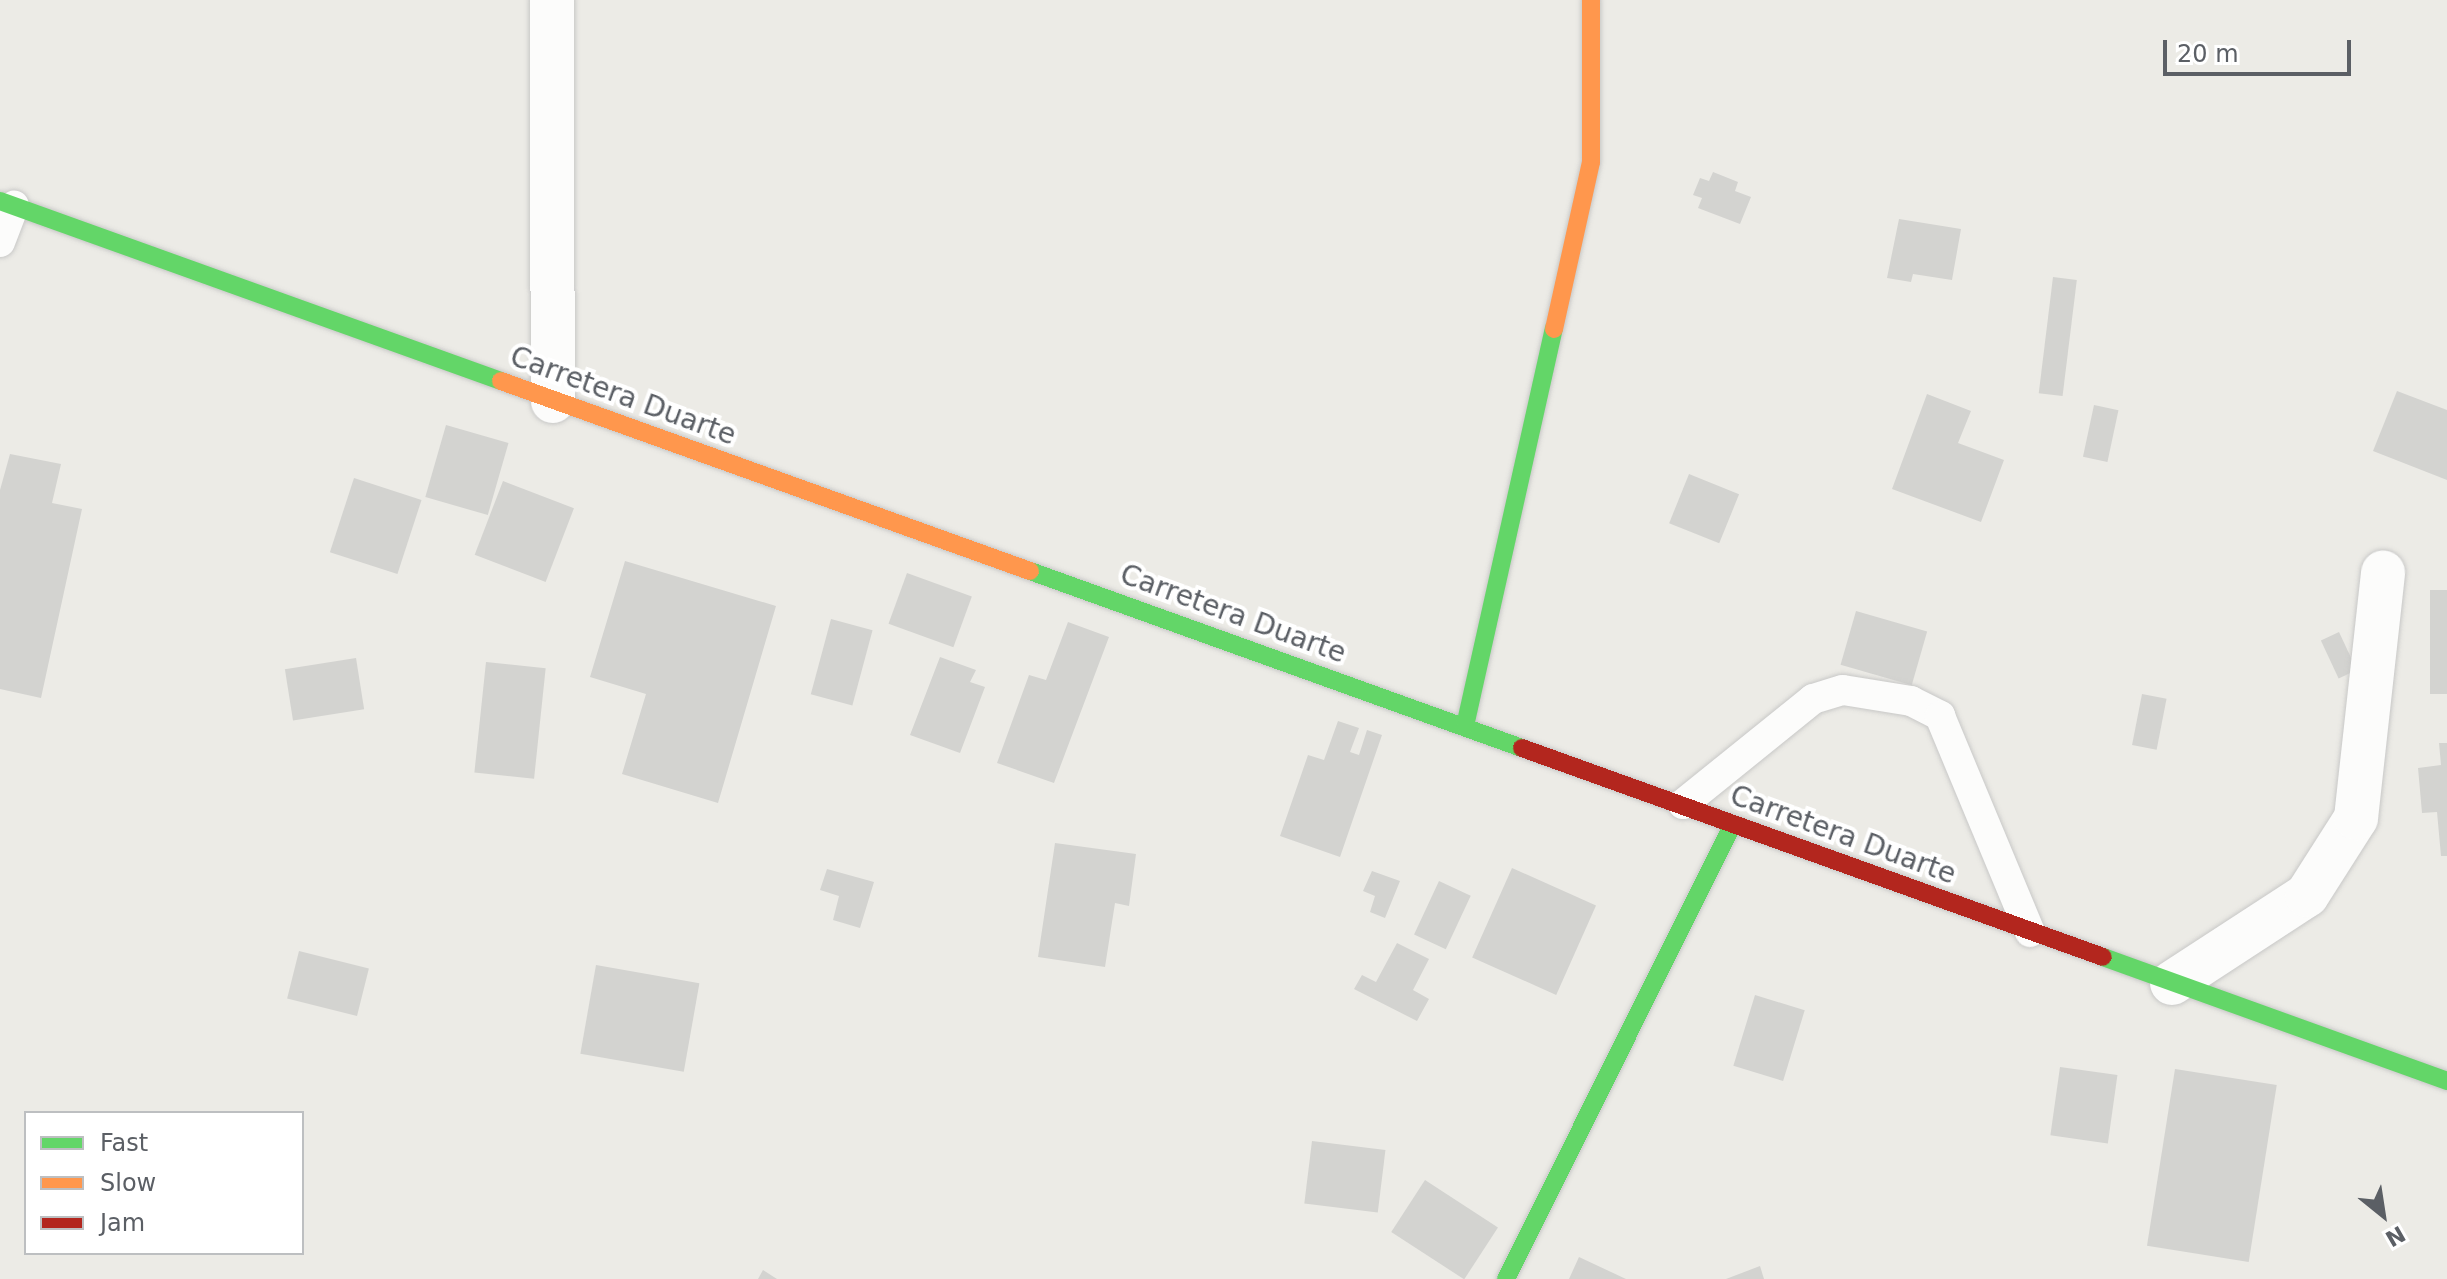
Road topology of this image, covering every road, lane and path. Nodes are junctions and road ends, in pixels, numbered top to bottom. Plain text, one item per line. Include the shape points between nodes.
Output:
1 (552, 0) edge
2 (1591, 0) edge
3 (7, 204) edge
4 (0, 242) edge
5 (553, 401) junction
6 (2383, 572) dead end
7 (1465, 726) junction
8 (1683, 804) junction
9 (1732, 826) junction
10 (2030, 932) junction
11 (2172, 983) junction
12 (2447, 1081) edge
13 (1506, 1279) edge

1 - 5 street
2 - 7 main road via 1591,162
3 - 4 lane
3 - 5 main road, Carretera Duarte
5 - 7 main road, Carretera Duarte
6 - 11 street via 2356,818 2307,895
7 - 8 main road, Carretera Duarte
8 - 9 main road, Carretera Duarte
8 - 10 lane via 1813,699 1843,690 1911,701 1940,716
9 - 10 main road, Carretera Duarte
9 - 13 main road
10 - 11 main road, Carretera Duarte
11 - 12 main road, Carretera Duarte

